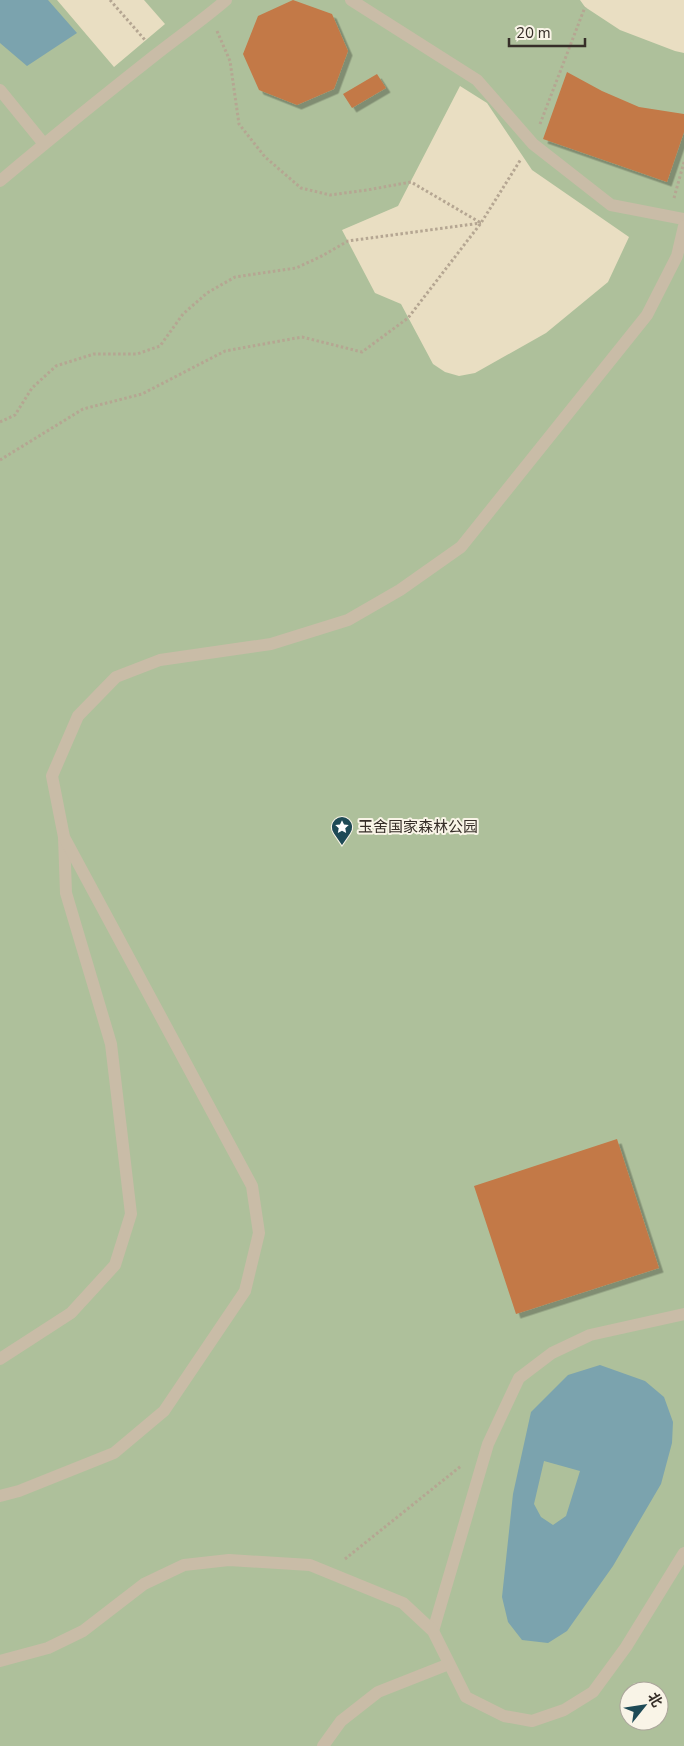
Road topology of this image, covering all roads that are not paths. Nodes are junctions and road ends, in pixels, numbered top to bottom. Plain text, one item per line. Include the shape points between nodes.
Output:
1 (226, 0) edge
2 (350, 0) edge
3 (0, 90) edge
4 (44, 144) junction
5 (0, 182) edge
6 (684, 219) edge
7 (684, 226) edge
8 (64, 837) junction
9 (684, 1314) edge
10 (0, 1359) edge
11 (0, 1496) edge
12 (684, 1553) edge
13 (433, 1631) junction
14 (0, 1661) edge
15 (449, 1664) junction
16 (323, 1746) edge

1 - 4 street
2 - 6 street via 477,80 533,144 611,205
3 - 4 street
4 - 5 street
7 - 8 street via 677,256 647,315 461,547 400,590 348,620 271,644 160,660 116,677 78,716 52,776
8 - 10 street via 66,892 110,1044 131,1214 115,1265 71,1313
8 - 11 street via 252,1186 259,1233 245,1291 164,1411 114,1453
9 - 13 street via 590,1335 552,1353 519,1378 488,1444
12 - 15 street via 626,1647 593,1692 564,1710 532,1720 504,1716 466,1697
13 - 14 street via 403,1603 310,1565 229,1560 184,1564 144,1584 83,1631 48,1648
13 - 15 street
15 - 16 street via 378,1692 341,1722

